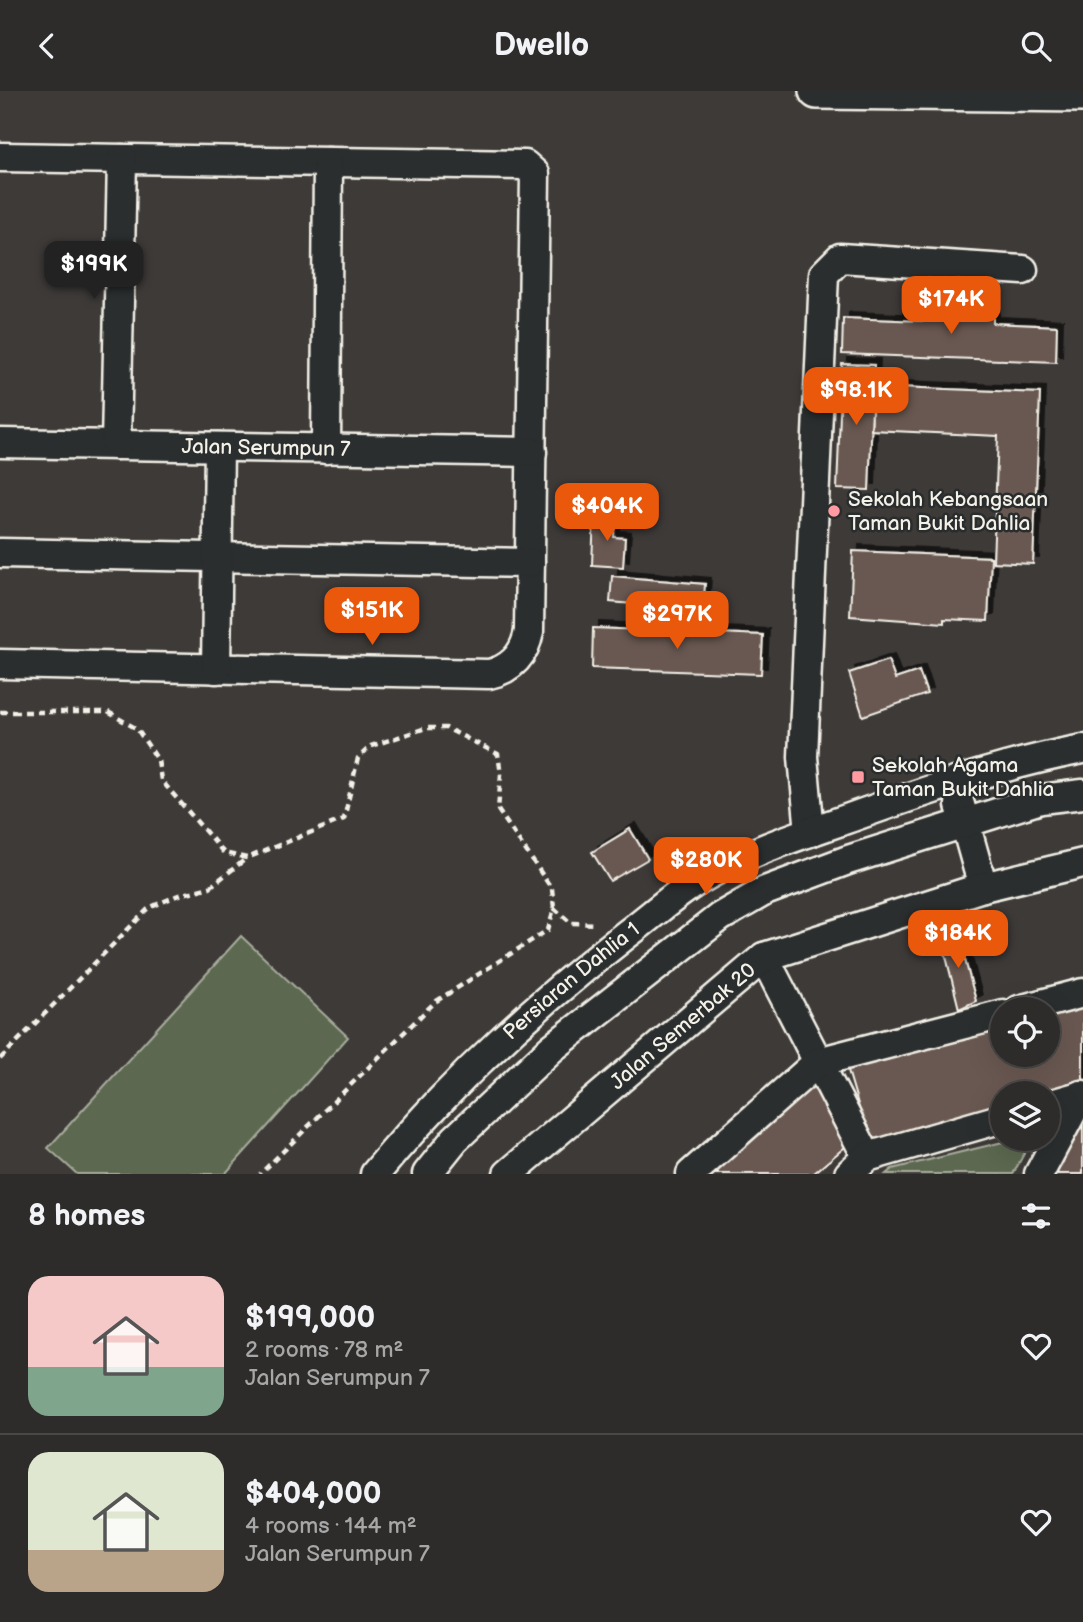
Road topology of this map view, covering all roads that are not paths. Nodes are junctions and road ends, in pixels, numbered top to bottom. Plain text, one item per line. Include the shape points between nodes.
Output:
1 (817, 91) edge
2 (1083, 95) edge
3 (0, 156) edge
4 (122, 159) junction
5 (328, 162) junction
6 (1023, 270) dead end
7 (0, 443) edge
8 (116, 445) junction
9 (219, 447) junction
10 (326, 449) junction
11 (532, 452) junction
12 (0, 553) edge
13 (218, 557) junction
14 (530, 563) junction
15 (0, 664) edge
16 (216, 669) junction
17 (1083, 749) edge
18 (954, 781) junction
19 (1083, 794) edge
20 (964, 821) junction
21 (810, 832) junction
22 (1083, 863) edge
23 (983, 887) junction
24 (764, 957) junction
25 (1083, 993) edge
26 (1060, 999) edge
27 (990, 1017) edge
28 (818, 1062) junction
29 (1082, 1095) edge
30 (1060, 1101) edge
31 (990, 1122) edge
32 (858, 1166) edge
33 (375, 1174) edge
34 (427, 1174) edge
35 (508, 1174) edge
36 (691, 1174) edge
37 (1039, 1174) edge

1 - 2 main road
3 - 4 street
4 - 5 street
4 - 8 street
5 - 10 street
5 - 11 street via 525,165 535,174
6 - 21 street via 840,258 824,274 803,757
7 - 8 street, Jalan Serumpun 7
8 - 9 street, Jalan Serumpun 7
9 - 10 street, Jalan Serumpun 7
9 - 13 street
10 - 11 street, Jalan Serumpun 7
11 - 14 street
12 - 13 street
13 - 14 street
13 - 16 street
14 - 16 street via 528,641 514,663 499,672
15 - 16 street
17 - 18 street, Persiaran Dahlia 1 via 1019,761
18 - 20 street
18 - 21 street, Persiaran Dahlia 1
19 - 20 street, Persiaran Dahlia 1 via 1041,799
20 - 23 street
20 - 34 street, Persiaran Dahlia 1 via 765,891 720,917 552,1048 455,1139
21 - 33 street, Persiaran Dahlia 1 via 754,852 698,881 603,953 493,1045
22 - 23 street, Jalan Semerbak 20
23 - 24 street, Jalan Semerbak 20
24 - 28 street
24 - 35 street, Jalan Semerbak 20
25 - 26 street
27 - 28 street
28 - 32 street
28 - 36 street
29 - 30 street
29 - 37 street
31 - 32 street

